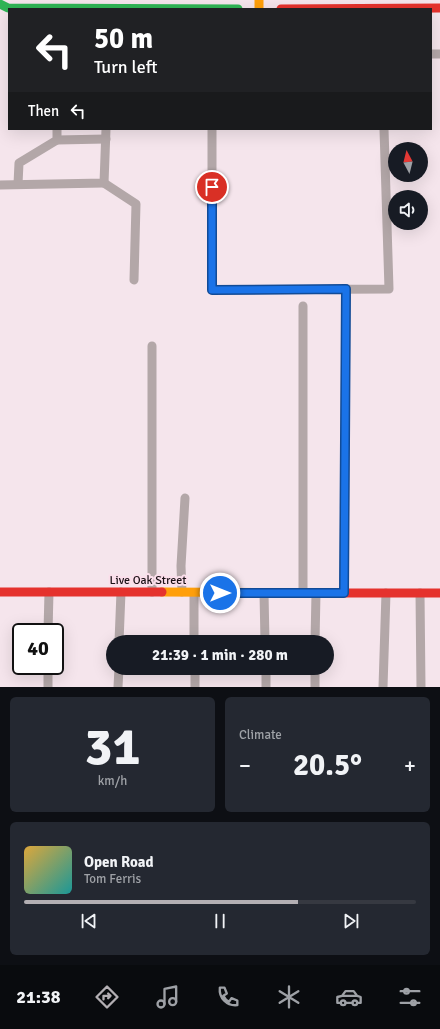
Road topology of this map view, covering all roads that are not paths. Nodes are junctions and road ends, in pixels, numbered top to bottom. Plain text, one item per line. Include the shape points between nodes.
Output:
1 (0, 4) edge
2 (56, 8) edge
3 (110, 8) edge
4 (57, 130) edge
5 (106, 130) edge
6 (212, 130) edge
7 (384, 130) edge
8 (106, 139) junction
9 (57, 140) junction
10 (104, 183) junction
11 (18, 184) junction
12 (0, 185) edge
13 (134, 280) dead end
14 (346, 289) junction
15 (303, 306) dead end
16 (152, 346) dead end
17 (185, 498) dead end
18 (0, 592) edge
19 (49, 592) junction
20 (121, 592) junction
21 (152, 592) junction
22 (182, 592) junction
23 (194, 593) junction
24 (264, 593) junction
25 (303, 593) junction
26 (316, 593) junction
27 (344, 593) junction
28 (386, 593) junction
29 (420, 593) junction
30 (440, 594) edge
31 (48, 623) edge
32 (119, 635) edge
33 (194, 635) edge
34 (265, 635) edge
35 (315, 635) edge
36 (48, 675) edge
37 (119, 675) edge
38 (195, 675) edge
39 (266, 675) edge
40 (315, 675) edge
41 (48, 687) edge
42 (118, 687) edge
43 (195, 687) edge
44 (266, 687) edge
45 (315, 687) edge
46 (383, 687) edge
47 (421, 687) edge

1 - 2 street via 8,8
2 - 3 street
4 - 9 lane
5 - 8 lane
6 - 14 lane via 212,290
7 - 14 lane via 389,289
8 - 9 lane
8 - 10 lane
9 - 11 lane via 19,163
10 - 11 lane
10 - 13 lane via 136,204
11 - 12 lane
14 - 27 lane
15 - 25 lane
16 - 21 lane
17 - 22 lane
18 - 19 street, Live Oak Street
19 - 20 street, Live Oak Street
19 - 31 lane
20 - 21 street, Live Oak Street
20 - 32 lane
21 - 22 street, Live Oak Street
22 - 23 street, Live Oak Street
23 - 24 street, Live Oak Street
23 - 33 lane
24 - 25 street, Live Oak Street
24 - 34 lane
25 - 26 street, Live Oak Street
26 - 27 street, Live Oak Street
26 - 35 lane
27 - 28 street, Live Oak Street
28 - 29 street, Live Oak Street
28 - 46 lane
29 - 30 street, Live Oak Street
29 - 47 lane
36 - 41 lane
37 - 42 lane
38 - 43 lane
39 - 44 lane
40 - 45 lane

